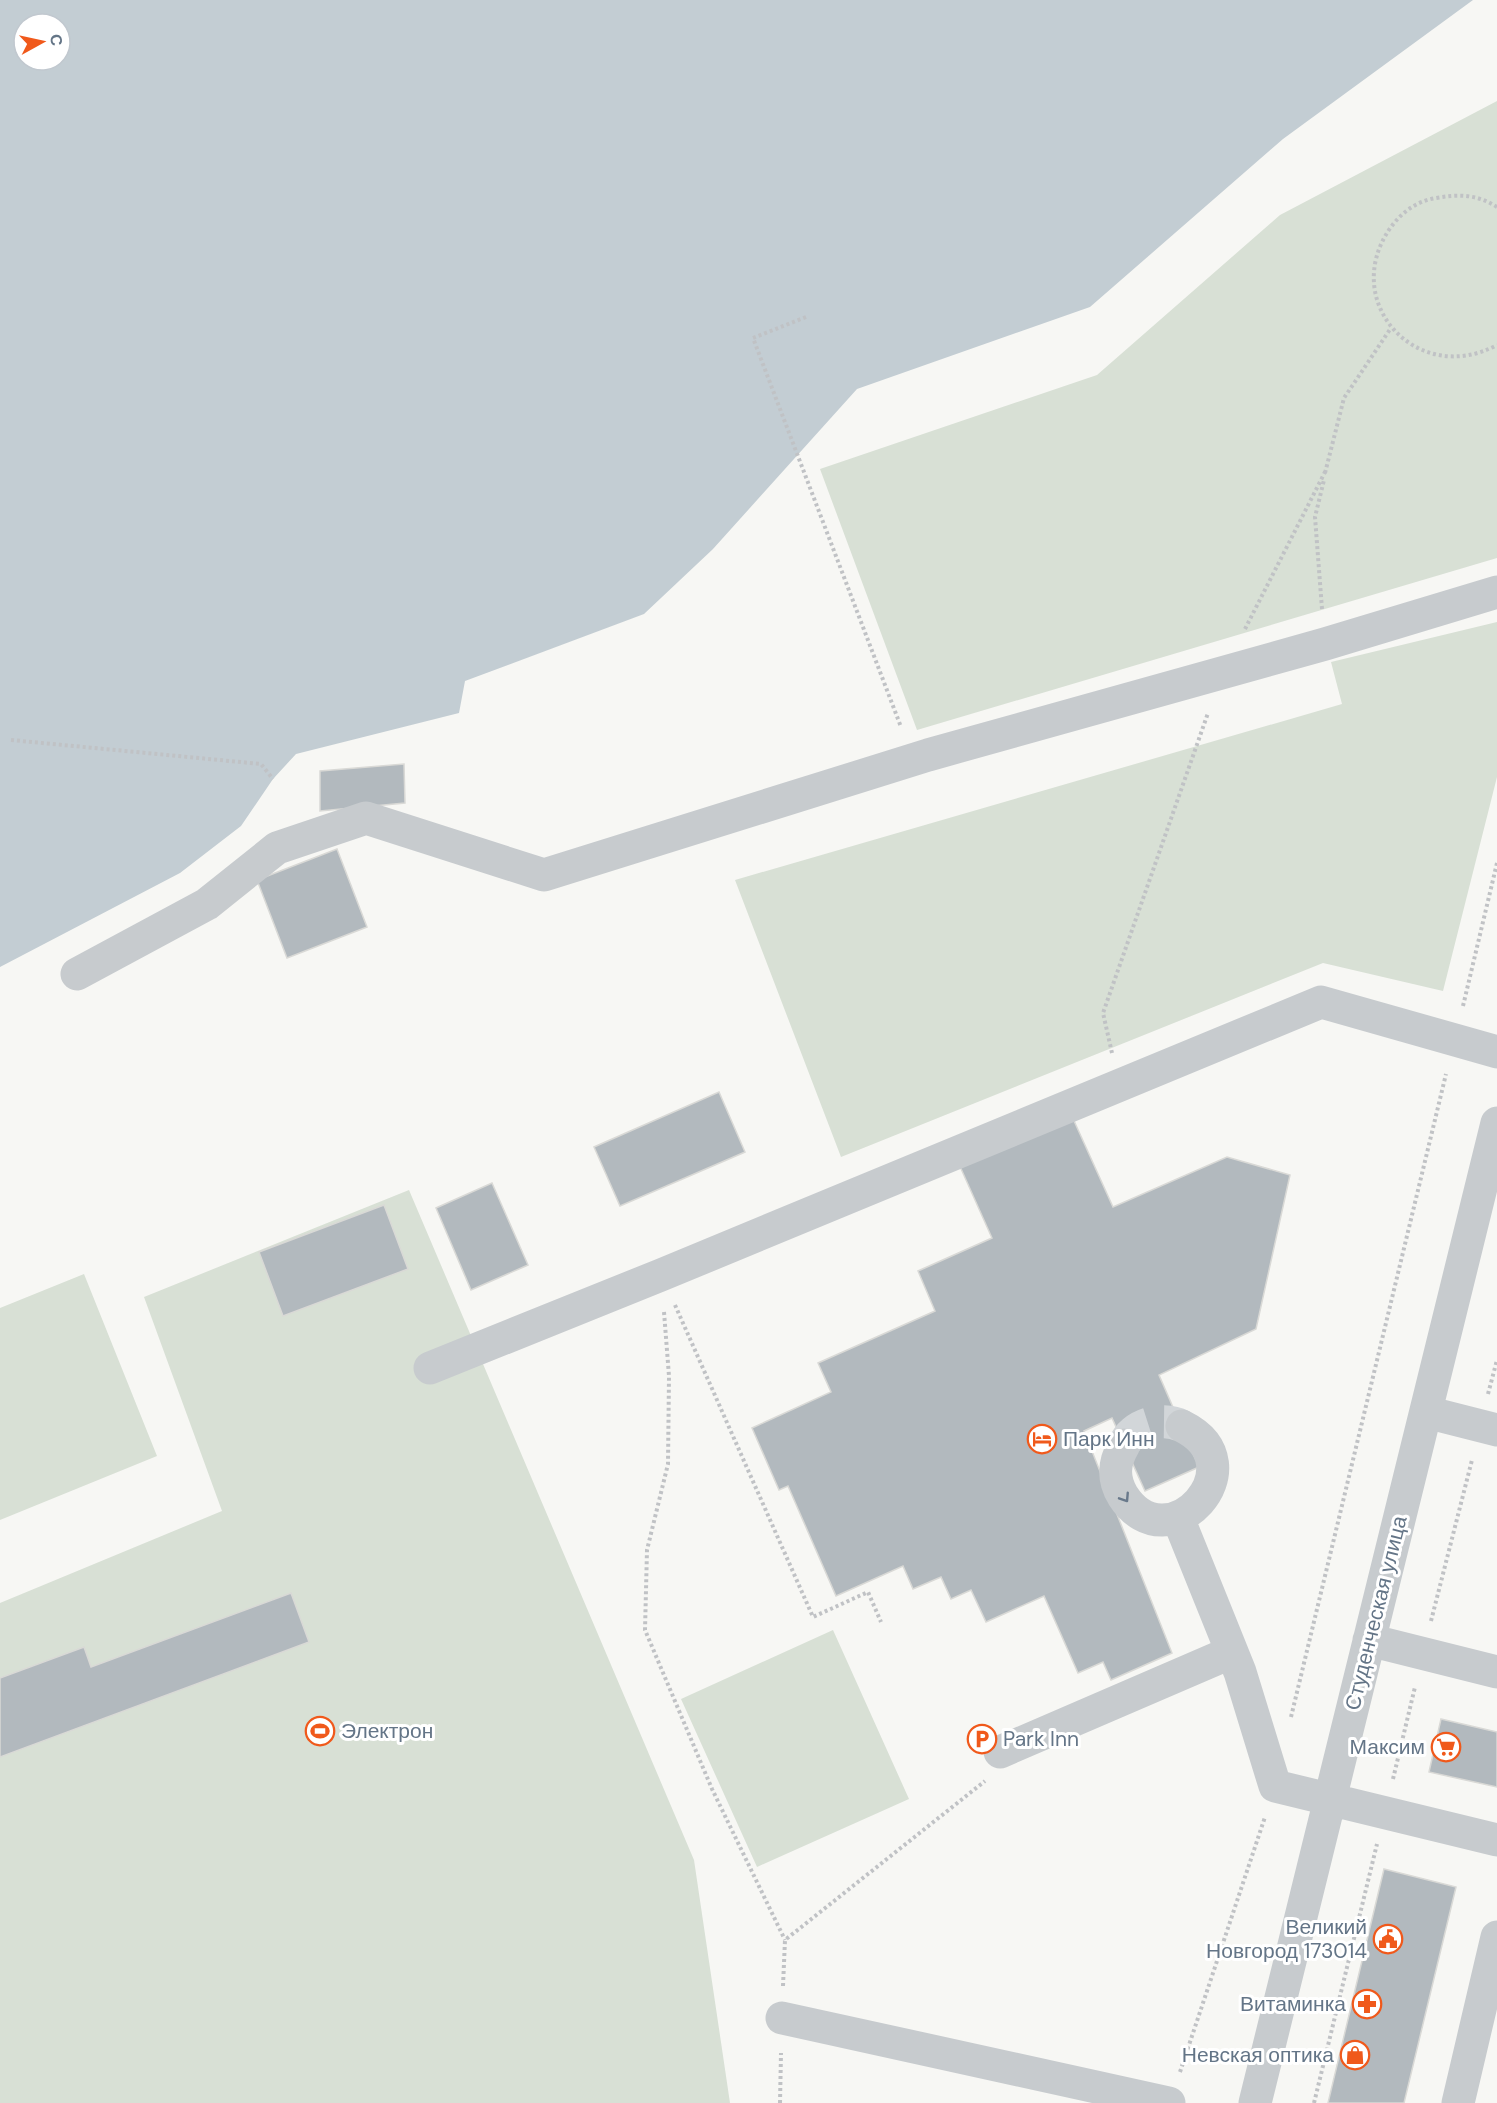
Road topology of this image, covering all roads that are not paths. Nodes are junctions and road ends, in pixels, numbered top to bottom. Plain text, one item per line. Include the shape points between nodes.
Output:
1 (1497, 592) edge
2 (78, 974) dead end
3 (1497, 1052) edge
4 (1497, 1123) edge
5 (1484, 1230) edge
6 (430, 1368) dead end
7 (1426, 1412) junction
8 (1182, 1426) tunnel mouth
9 (1489, 1428) edge
10 (1124, 1445) tunnel mouth
11 (1179, 1518) junction
12 (1369, 1640) junction
13 (1232, 1652) junction
14 (1497, 1672) edge
15 (1000, 1752) road end
16 (1331, 1799) junction
17 (1497, 1840) edge
18 (1497, 1937) edge
19 (782, 2018) road end
20 (1173, 2092) edge
21 (1255, 2103) edge
22 (1458, 2103) edge

1 - 2 street via 914,760 544,875 366,818 277,848 207,903
3 - 6 street via 1321,1002
4 - 5 street, Студенческая улица
5 - 7 street, Студенческая улица
7 - 9 street
7 - 12 street, Студенческая улица
8 - 11 street via 1197,1434 1211,1455 1212,1481 1200,1504
10 -> 11 street via 1115,1459 1116,1485 1130,1507 1153,1519
11 - 13 street
12 - 14 street
12 - 16 street, Студенческая улица
13 - 15 street
13 - 16 street via 1275,1786
16 - 17 street
16 - 21 street, Студенческая улица
18 - 22 street
19 - 20 street

